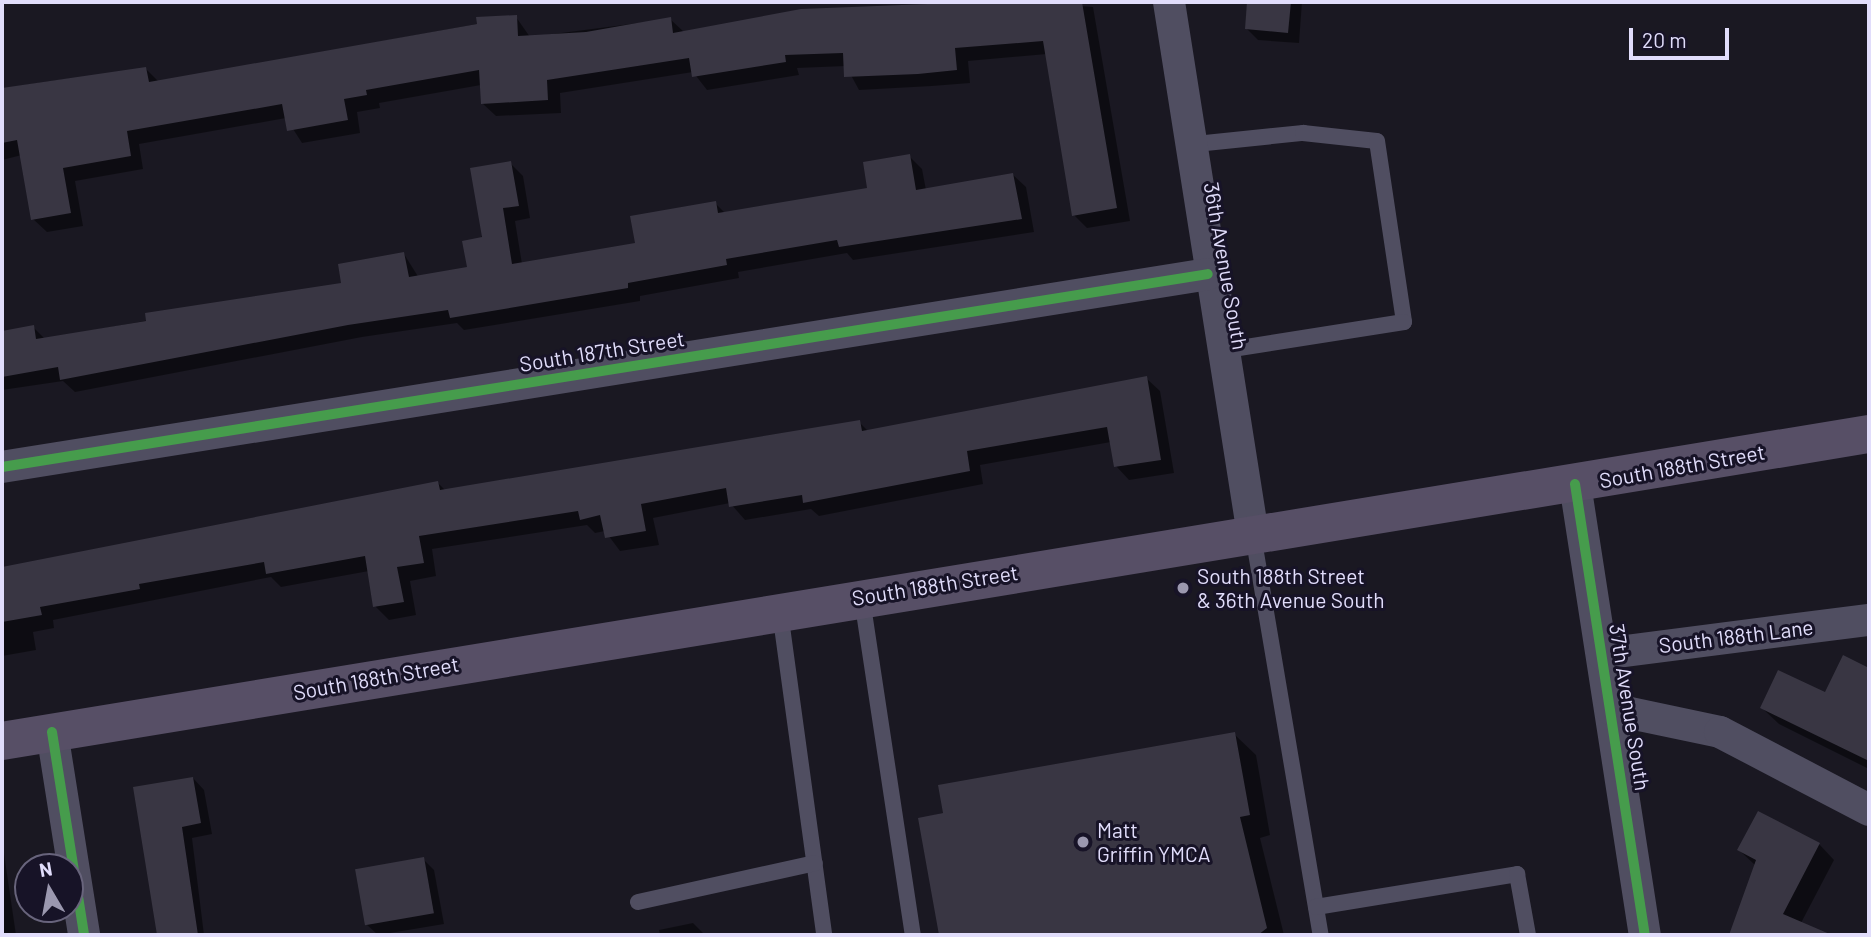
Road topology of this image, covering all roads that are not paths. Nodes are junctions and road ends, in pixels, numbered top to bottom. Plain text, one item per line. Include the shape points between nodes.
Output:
1 (1169, 2) edge
2 (1186, 145) junction
3 (1208, 274) junction
4 (1221, 351) junction
5 (1869, 434) edge
6 (2, 467) edge
7 (1575, 484) junction
8 (1253, 535) junction
9 (862, 597) junction
10 (780, 610) junction
11 (1869, 620) edge
12 (1602, 654) junction
13 (1611, 709) junction
14 (52, 732) junction
15 (2, 741) edge
16 (1869, 810) edge
17 (816, 863) junction
18 (638, 902) dead end
19 (1316, 907) junction
20 (84, 935) edge
21 (824, 935) edge
22 (912, 935) edge
23 (1321, 935) edge
24 (1528, 935) edge
25 (1645, 935) edge

1 - 2 street, 36th Avenue South
2 - 3 street, 36th Avenue South
2 - 4 lane via 1303,133 1377,141 1404,322
3 - 4 street, 36th Avenue South
3 - 6 street, South 187th Street
4 - 8 street, 36th Avenue South
5 - 7 main road, South 188th Street
7 - 8 main road, South 188th Street
7 - 12 street, 37th Avenue South
8 - 9 main road, South 188th Street
8 - 19 lane
9 - 10 main road, South 188th Street
9 - 22 lane
10 - 14 main road, South 188th Street
10 - 17 lane
11 - 12 street, South 188th Lane
12 - 13 street, 37th Avenue South
13 - 16 street via 1720,732
13 - 25 street, 37th Avenue South
14 - 15 main road, South 188th Street
14 - 20 street
17 - 18 lane
17 - 21 lane
19 - 23 lane
19 - 24 lane via 1517,874

